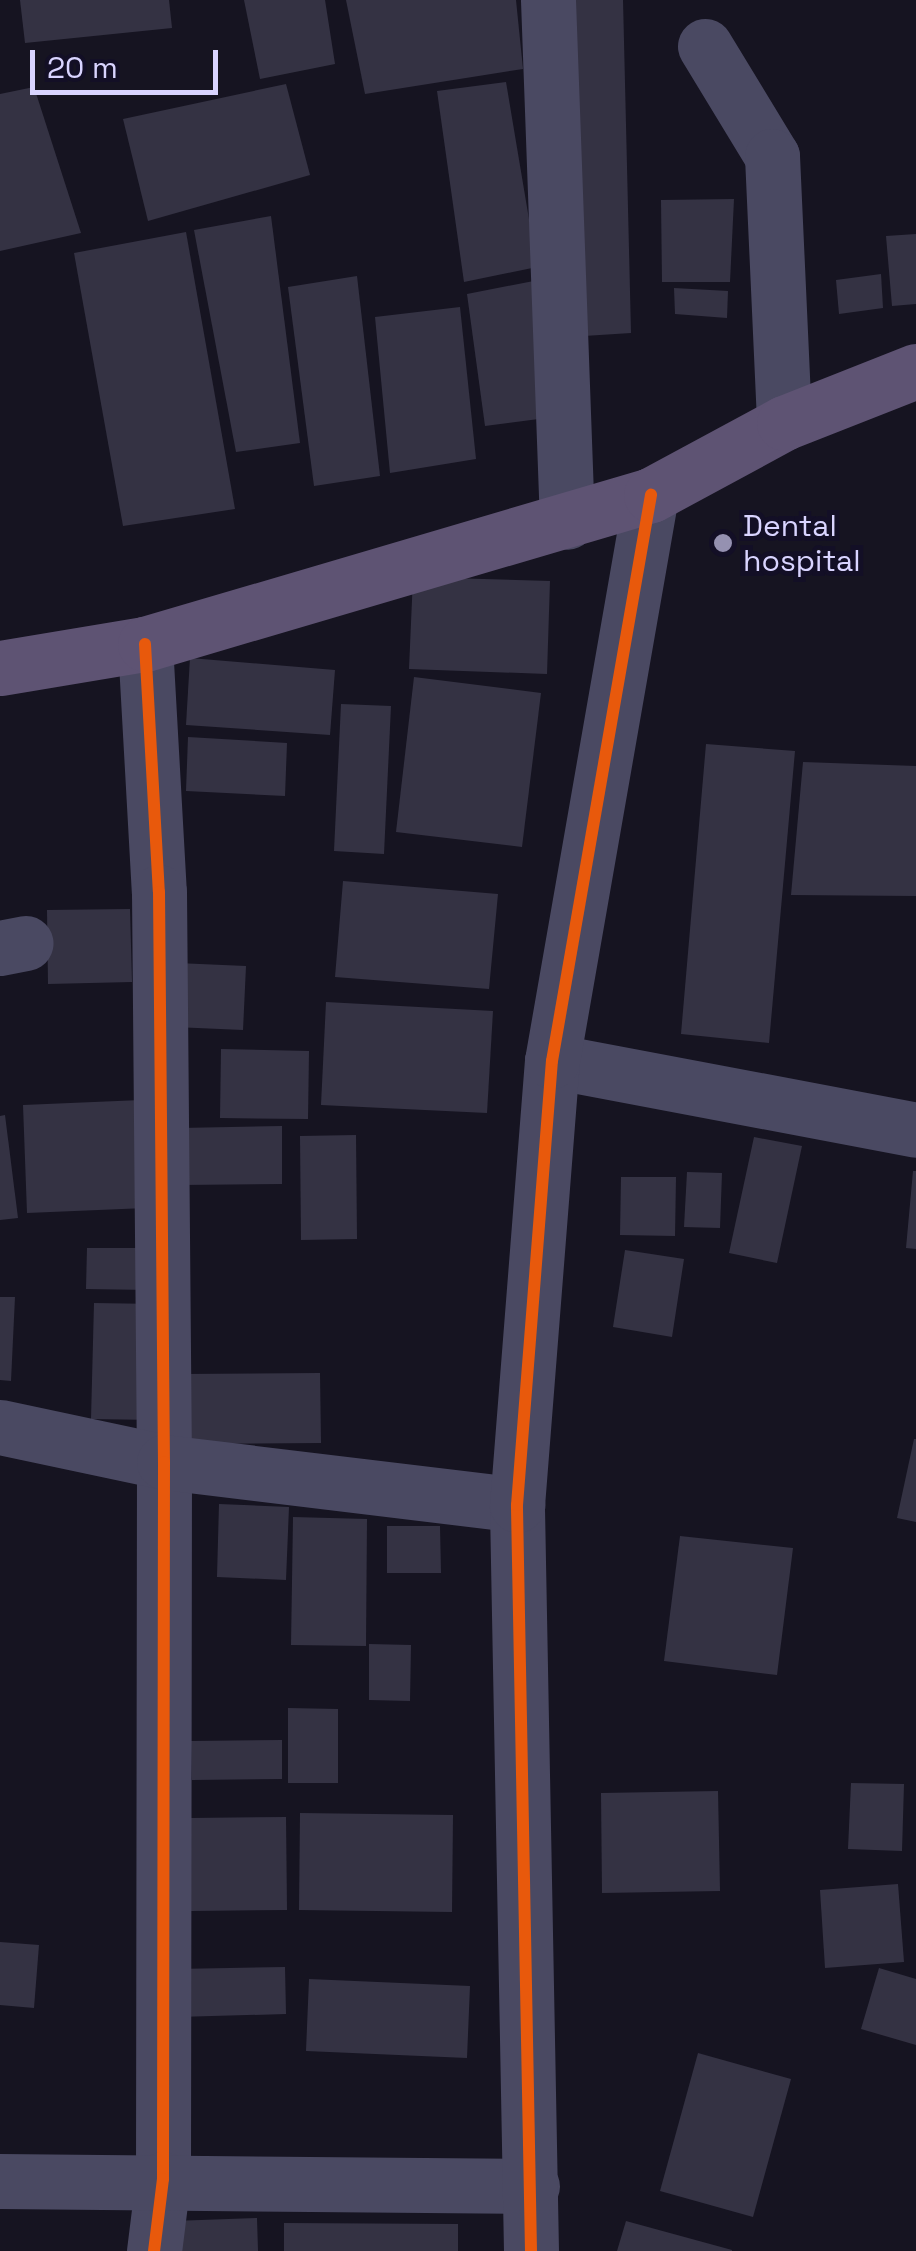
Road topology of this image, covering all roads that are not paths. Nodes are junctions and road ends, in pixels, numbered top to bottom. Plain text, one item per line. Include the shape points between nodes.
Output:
1 (548, 0) edge
2 (705, 46) dead end
3 (916, 371) edge
4 (784, 423) junction
5 (651, 495) junction
6 (568, 522) junction
7 (145, 644) junction
8 (0, 668) edge
9 (552, 1061) junction
10 (916, 1130) edge
11 (0, 1427) edge
12 (164, 1462) junction
13 (517, 1505) junction
14 (163, 2178) junction
15 (0, 2181) edge
16 (532, 2186) junction
17 (154, 2251) edge
18 (531, 2251) edge

1 - 6 street
2 - 4 street via 772,156
3 - 4 main road
4 - 5 main road
5 - 6 main road
5 - 9 street
6 - 7 main road
7 - 8 main road
7 - 12 street via 159,892
9 - 10 street
9 - 13 street
11 - 12 street
12 - 13 street
12 - 14 street
13 - 16 street
14 - 15 street
14 - 16 street
14 - 17 street
16 - 18 street

